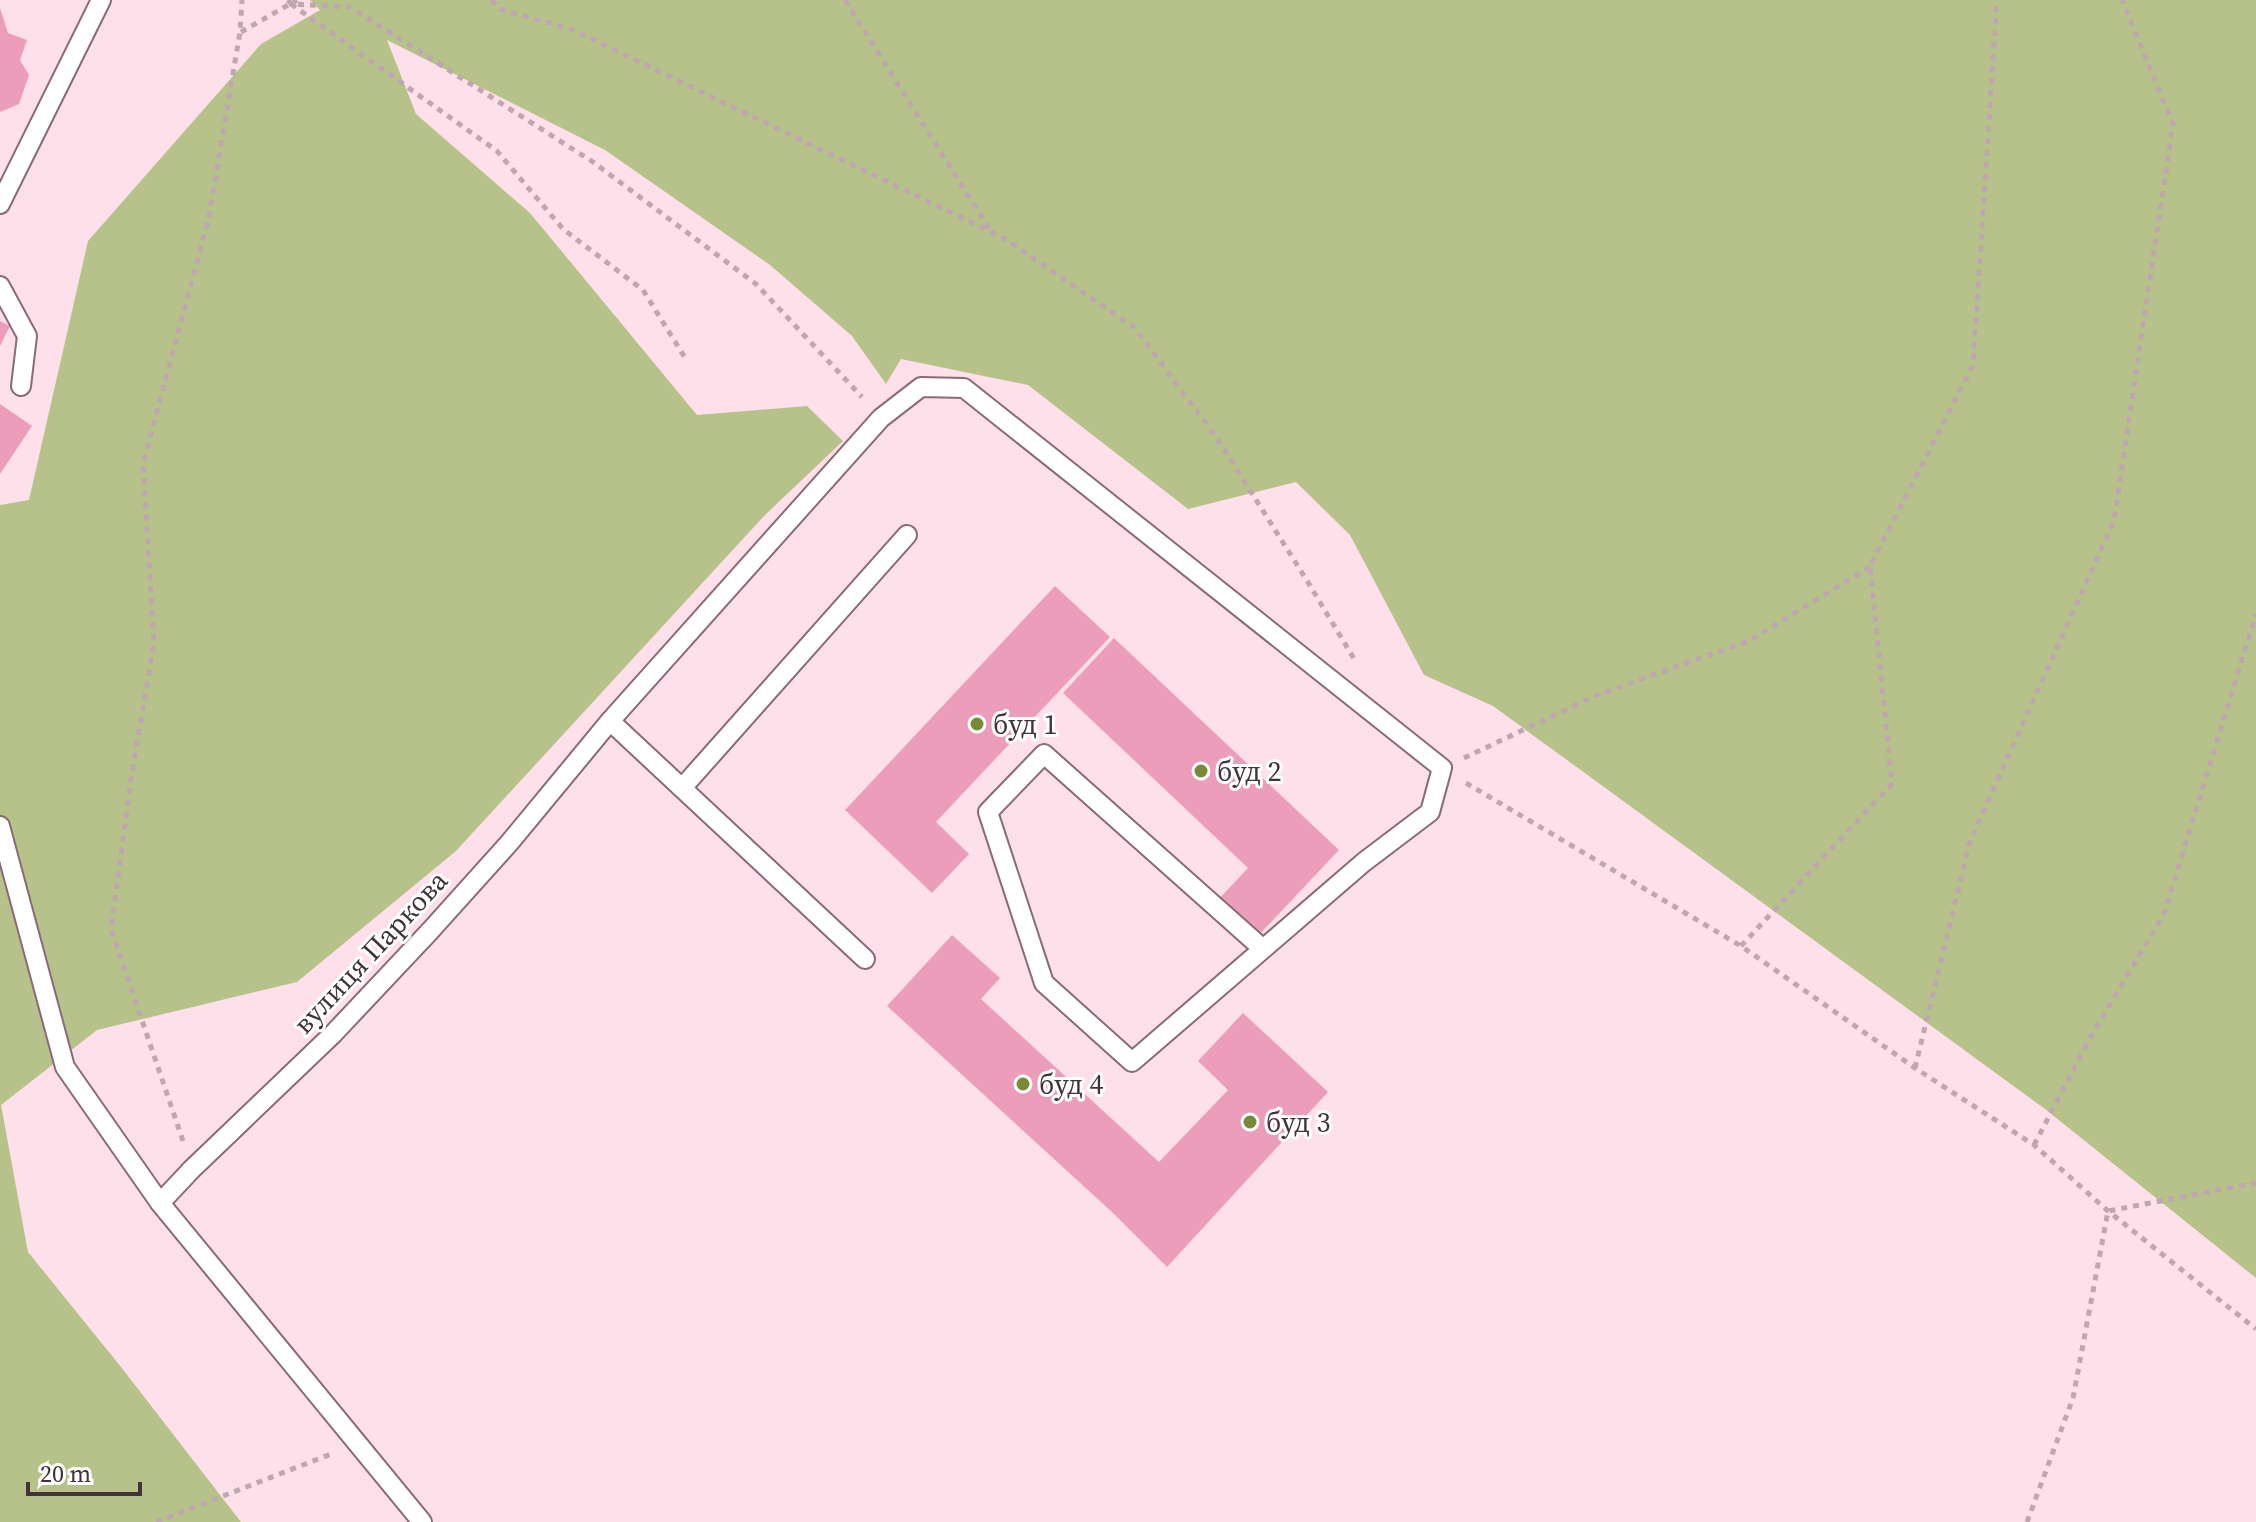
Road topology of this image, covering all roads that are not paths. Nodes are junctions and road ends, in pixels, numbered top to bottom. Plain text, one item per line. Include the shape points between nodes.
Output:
1 (101, 0) edge
2 (0, 204) edge
3 (0, 286) edge
4 (21, 386) dead end
5 (907, 535) dead end
6 (610, 721) junction
7 (682, 788) junction
8 (0, 826) edge
9 (1263, 949) junction
10 (865, 959) dead end
11 (160, 1203) junction
12 (422, 1522) edge

1 - 2 lane
3 - 4 lane via 27,336
5 - 7 lane
6 - 7 lane
6 - 9 lane, вулиця Паркова via 881,418 921,387 964,388 1442,768 1430,812
6 - 11 lane, вулиця Паркова via 430,931
7 - 10 lane
8 - 11 lane via 65,1067
9 - 9 lane via 1132,1062 1044,983 988,812 1044,754
11 - 12 lane

